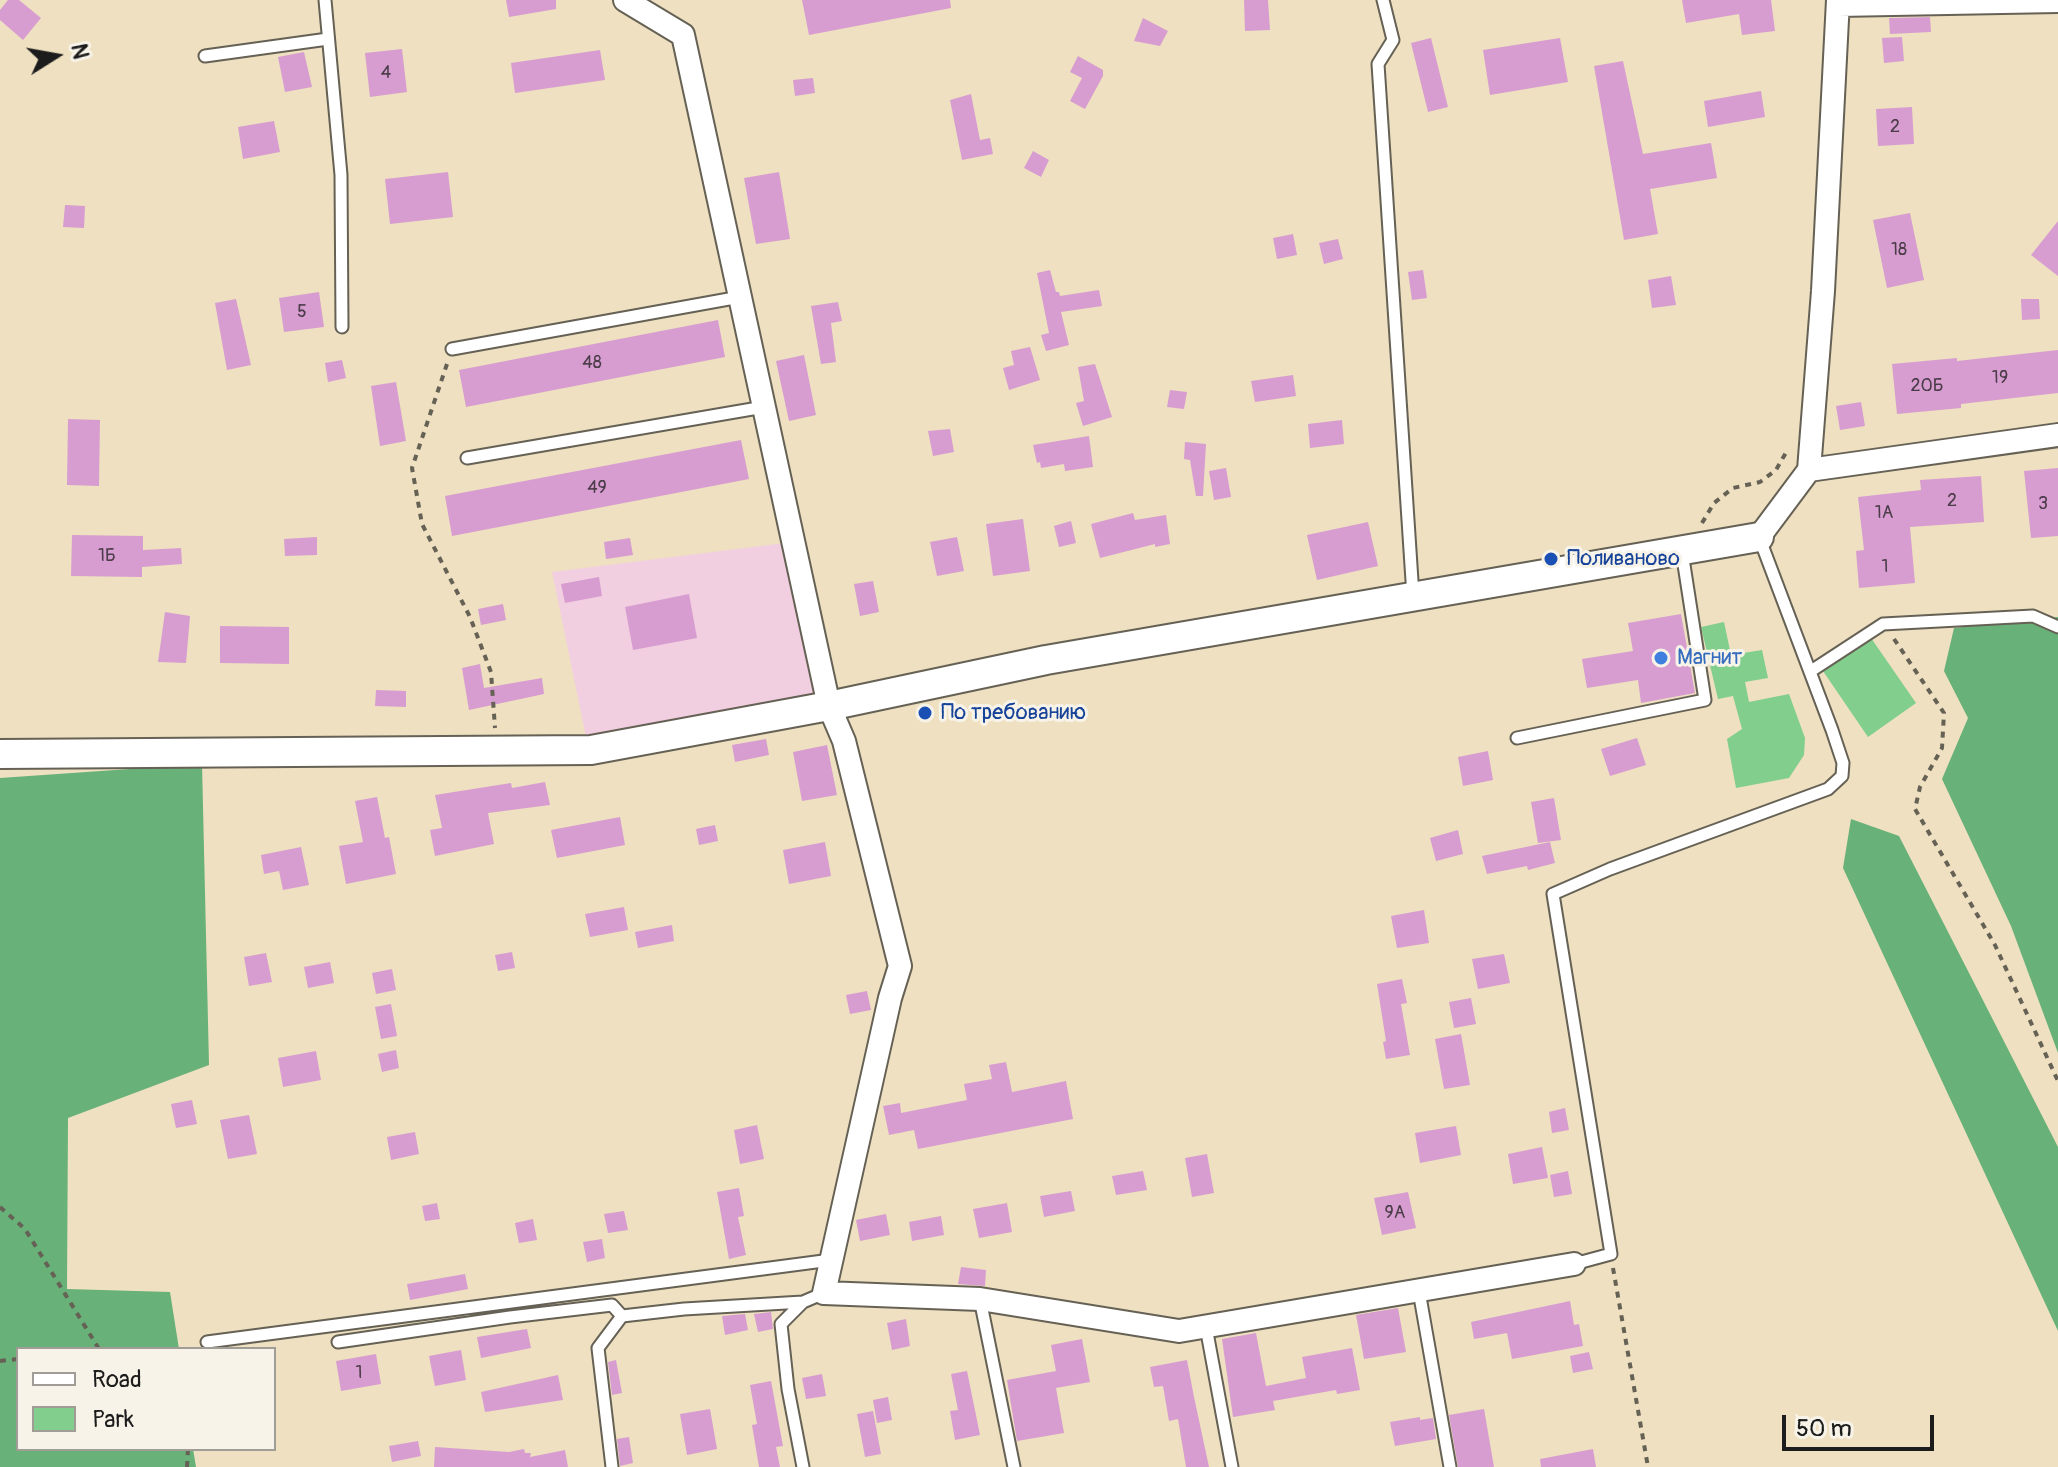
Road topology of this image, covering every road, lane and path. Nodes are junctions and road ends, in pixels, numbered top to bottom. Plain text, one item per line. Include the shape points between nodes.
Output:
1 (325, 0) edge
2 (625, 0) edge
3 (1383, 0) edge
4 (2058, 1) edge
5 (1838, 3) edge
6 (328, 39) junction
7 (205, 56) dead end
8 (740, 297) junction
9 (342, 327) dead end
10 (452, 349) joint
11 (764, 407) junction
12 (2058, 435) edge
13 (1789, 448) dead end
14 (467, 458) dead end
15 (1809, 470) junction
16 (1759, 537) junction
17 (1687, 540) junction
18 (1413, 596) junction
19 (1883, 624) junction
20 (2058, 627) edge
21 (1811, 671) junction
22 (829, 706) junction
23 (1517, 738) dead end
24 (497, 751) junction
25 (0, 754) edge
26 (2058, 1081) edge
27 (0, 1207) edge
28 (1611, 1254) junction
29 (832, 1260) junction
30 (1574, 1264) joint
31 (1419, 1291) junction
32 (824, 1293) junction
33 (980, 1299) junction
34 (803, 1302) junction
35 (622, 1316) junction
36 (1206, 1327) junction
37 (207, 1342) dead end
38 (338, 1342) dead end
39 (98, 1347) edge
40 (612, 1467) edge
41 (803, 1467) edge
42 (1014, 1467) edge
43 (1232, 1467) edge
44 (1450, 1467) edge
45 (1648, 1467) edge

1 - 6 lane
2 - 8 street via 683,35
3 - 18 lane via 1393,40 1378,64
4 - 5 street
5 - 15 street
6 - 7 lane
6 - 9 lane via 341,175
8 - 10 lane
8 - 11 street
10 - 24 path via 412,468 422,524 470,617 491,672
11 - 14 lane
11 - 22 street
12 - 15 street
13 - 17 path via 1776,470 1760,482 1733,488 1714,503
15 - 16 street
16 - 17 street
16 - 21 lane
17 - 18 street
17 - 23 lane via 1705,700
18 - 22 street via 1046,660
19 - 20 lane via 2033,616
19 - 21 lane
19 - 26 path via 1944,713 1942,748 1920,787 1915,809 1995,945
21 - 28 lane via 1843,763 1842,776 1828,789 1553,894
22 - 24 street via 591,750
22 - 29 street via 844,741 900,966
24 - 25 street
27 - 39 path via 25,1229
28 - 30 lane
28 - 45 path
29 - 32 street
29 - 37 lane
30 - 31 street
31 - 36 street
31 - 44 lane
32 - 33 street
32 - 34 lane
33 - 36 street via 1179,1331
33 - 42 lane
34 - 35 lane
34 - 41 lane via 781,1324
35 - 38 lane via 612,1305
35 - 40 lane via 598,1348
36 - 43 lane

